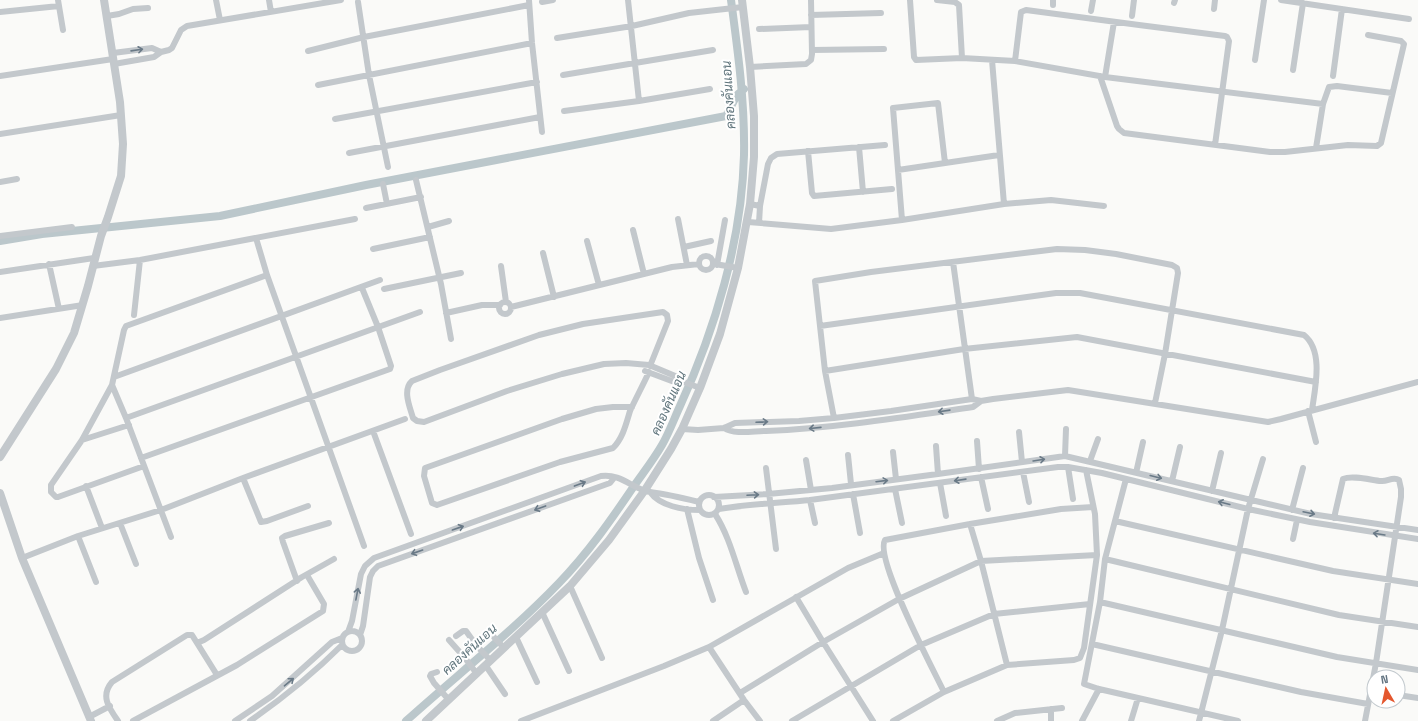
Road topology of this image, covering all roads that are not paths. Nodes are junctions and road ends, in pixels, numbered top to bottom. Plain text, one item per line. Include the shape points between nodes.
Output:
1 (104, 0) edge
2 (216, 0) edge
3 (268, 0) edge
4 (341, 0) edge
5 (553, 0) edge
6 (628, 0) edge
7 (811, 0) edge
8 (910, 0) edge
9 (937, 0) edge
10 (1093, 0) edge
11 (1134, 0) edge
12 (1215, 0) edge
13 (1264, 0) edge
14 (1281, 0) edge
15 (357, 1) edge
16 (318, 2) edge
17 (542, 2) dead end
18 (58, 3) edge
19 (529, 3) edge
20 (1303, 3) junction
21 (742, 5) edge
22 (148, 8) dead end
23 (1214, 9) dead end
24 (1342, 9) junction
25 (1091, 11) dead end
26 (0, 12) edge
27 (271, 12) junction
28 (881, 13) dead end
29 (811, 15) junction
30 (107, 16) junction
31 (1132, 16) dead end
32 (220, 20) junction
33 (1409, 20) dead end
34 (1114, 22) junction
35 (632, 26) junction
36 (811, 27) junction
37 (759, 29) dead end
38 (63, 30) dead end
39 (1368, 35) dead end
40 (364, 37) junction
41 (557, 38) dead end
42 (532, 42) junction
43 (884, 49) dead end
44 (713, 50) dead end
45 (812, 50) junction
46 (308, 51) dead end
47 (161, 52) junction
48 (962, 58) junction
49 (113, 59) junction
50 (992, 60) junction
51 (1255, 60) dead end
52 (1015, 61) junction
53 (635, 62) junction
54 (750, 67) junction
55 (1293, 70) dead end
56 (369, 74) junction
57 (563, 75) dead end
58 (0, 76) edge
59 (1103, 76) junction
60 (1333, 76) dead end
61 (537, 82) junction
62 (318, 85) dead end
63 (710, 89) dead end
64 (1221, 92) junction
65 (1392, 93) junction
66 (639, 101) junction
67 (1323, 104) junction
68 (564, 111) dead end
69 (377, 112) junction
70 (121, 115) junction
71 (540, 117) junction
72 (335, 119) dead end
73 (542, 132) dead end
74 (0, 134) edge
75 (1215, 144) junction
76 (885, 145) dead end
77 (384, 146) junction
78 (859, 147) junction
79 (1316, 148) junction
80 (808, 151) junction
81 (349, 153) dead end
82 (999, 155) junction
83 (945, 163) junction
84 (388, 167) dead end
85 (898, 170) junction
86 (17, 179) dead end
87 (416, 180) dead end
88 (0, 182) edge
89 (383, 184) dead end
90 (892, 189) dead end
91 (863, 192) junction
92 (421, 197) junction
93 (387, 204) junction
94 (750, 204) junction
95 (1004, 204) junction
96 (760, 206) junction
97 (1104, 206) dead end
98 (366, 208) dead end
99 (678, 218) dead end
100 (355, 219) dead end
101 (725, 220) dead end
102 (902, 220) junction
103 (449, 221) dead end
104 (748, 222) junction
105 (759, 223) junction
106 (428, 227) junction
107 (72, 228) dead end
108 (633, 230) dead end
109 (0, 236) edge
110 (430, 237) junction
111 (256, 238) junction
112 (587, 241) dead end
113 (711, 241) dead end
114 (684, 247) junction
115 (373, 249) dead end
116 (543, 253) dead end
117 (140, 260) junction
118 (94, 262) junction
119 (953, 262) junction
120 (49, 264) junction
121 (699, 264) junction
122 (688, 265) junction
123 (717, 265) junction
124 (501, 266) dead end
125 (737, 268) junction
126 (0, 272) edge
127 (461, 273) dead end
128 (644, 274) junction
129 (267, 275) junction
130 (440, 278) junction
131 (380, 280) dead end
132 (599, 285) junction
133 (362, 288) junction
134 (384, 289) dead end
135 (554, 296) junction
136 (506, 304) junction
137 (83, 306) junction
138 (959, 306) junction
139 (59, 309) junction
140 (1172, 310) junction
141 (420, 312) dead end
142 (446, 313) junction
143 (134, 315) dead end
144 (282, 316) junction
145 (0, 318) edge
146 (820, 326) junction
147 (378, 328) junction
148 (451, 339) dead end
149 (964, 349) junction
150 (1165, 354) junction
151 (296, 357) junction
152 (650, 369) junction
153 (825, 371) junction
154 (114, 377) junction
155 (1316, 382) junction
156 (1418, 382) edge
157 (112, 385) junction
158 (697, 387) junction
159 (311, 397) junction
160 (972, 399) junction
161 (981, 401) junction
162 (1154, 403) junction
163 (632, 407) junction
164 (891, 411) junction
165 (1310, 411) junction
166 (126, 418) junction
167 (834, 418) junction
168 (405, 419) dead end
169 (892, 419) junction
170 (799, 421) junction
171 (128, 425) junction
172 (724, 428) junction
173 (682, 429) junction
174 (801, 429) junction
175 (1066, 429) dead end
176 (373, 431) junction
177 (1019, 432) dead end
178 (1098, 439) dead end
179 (82, 440) junction
180 (977, 441) dead end
181 (1142, 442) dead end
182 (1316, 442) dead end
183 (936, 446) dead end
184 (329, 447) junction
185 (1180, 447) dead end
186 (893, 452) dead end
187 (1221, 453) dead end
188 (848, 455) dead end
189 (1065, 456) junction
190 (0, 457) edge
191 (141, 458) junction
192 (1263, 459) dead end
193 (806, 460) dead end
194 (1090, 461) junction
195 (1022, 462) junction
196 (1104, 465) junction
197 (144, 466) junction
198 (1068, 467) junction
199 (766, 468) dead end
200 (979, 468) junction
201 (1303, 468) dead end
202 (1086, 470) junction
203 (1023, 472) junction
204 (1102, 473) junction
205 (1136, 473) junction
206 (938, 474) junction
207 (920, 476) junction
208 (981, 477) junction
209 (243, 478) junction
210 (614, 478) junction
211 (896, 479) junction
212 (1126, 479) junction
213 (1172, 481) junction
214 (940, 483) junction
215 (852, 484) junction
216 (921, 485) junction
217 (86, 486) junction
218 (1194, 487) junction
219 (832, 488) junction
220 (895, 489) junction
221 (645, 490) junction
222 (811, 490) junction
223 (1212, 491) junction
224 (0, 493) edge
225 (768, 494) junction
226 (853, 494) junction
227 (1192, 495) junction
228 (833, 496) junction
229 (714, 497) junction
230 (1072, 499) dead end
231 (810, 500) junction
232 (1251, 501) junction
233 (698, 502) junction
234 (1029, 502) dead end
235 (770, 504) junction
236 (308, 506) dead end
237 (1093, 507) junction
238 (687, 509) junction
239 (988, 509) dead end
240 (1248, 509) junction
241 (161, 510) junction
242 (700, 510) junction
243 (1292, 510) junction
244 (717, 511) junction
245 (946, 516) dead end
246 (1334, 518) junction
247 (1297, 520) junction
248 (1116, 521) junction
249 (902, 522) dead end
250 (120, 523) junction
251 (329, 523) dead end
252 (815, 523) dead end
253 (970, 524) junction
254 (1396, 527) junction
255 (102, 528) junction
256 (1418, 530) edge
257 (860, 533) dead end
258 (411, 534) dead end
259 (78, 536) junction
260 (1395, 536) junction
261 (171, 537) dead end
262 (1293, 539) dead end
263 (1418, 539) edge
264 (364, 546) dead end
265 (776, 549) dead end
266 (1239, 550) junction
267 (884, 553) junction
268 (1097, 555) junction
269 (22, 558) junction
270 (1105, 559) junction
271 (334, 560) dead end
272 (981, 562) junction
273 (136, 564) dead end
274 (307, 575) junction
275 (1388, 579) junction
276 (297, 581) junction
277 (96, 582) dead end
278 (1418, 584) edge
279 (570, 586) junction
280 (1230, 590) junction
281 (746, 592) dead end
282 (796, 596) junction
283 (900, 598) junction
284 (713, 600) dead end
285 (1100, 602) junction
286 (1090, 604) junction
287 (542, 612) junction
288 (994, 614) junction
289 (1382, 622) junction
290 (1418, 627) edge
291 (1222, 630) junction
292 (348, 632) junction
293 (360, 635) junction
294 (492, 635) dead end
295 (456, 636) dead end
296 (516, 637) junction
297 (449, 640) dead end
298 (342, 641) junction
299 (823, 642) junction
300 (197, 643) junction
301 (1092, 644) junction
302 (921, 645) junction
303 (502, 646) junction
304 (709, 647) junction
305 (602, 658) dead end
306 (488, 661) junction
307 (1376, 663) junction
308 (1008, 665) junction
309 (1375, 669) edge
310 (1418, 670) edge
311 (474, 671) junction
312 (1212, 671) junction
313 (437, 672) dead end
314 (569, 672) dead end
315 (217, 675) junction
316 (537, 682) dead end
317 (852, 687) junction
318 (1099, 689) junction
319 (944, 692) junction
320 (740, 693) junction
321 (505, 694) dead end
322 (272, 696) junction
323 (1406, 696) edge
324 (446, 697) junction
325 (1138, 698) junction
326 (1418, 698) edge
327 (744, 700) junction
328 (277, 703) junction
329 (1366, 704) edge
330 (110, 706) junction
331 (1062, 708) dead end
332 (1051, 709) junction
333 (1367, 709) edge
334 (1202, 712) junction
335 (90, 719) edge
336 (1001, 720) edge
337 (118, 721) edge
338 (133, 721) edge
339 (235, 721) edge
340 (250, 721) edge
341 (426, 721) edge
342 (521, 721) edge
343 (713, 721) edge
344 (760, 721) edge
345 (792, 721) edge
346 (873, 721) edge
347 (893, 721) edge
348 (1051, 721) edge
349 (1082, 721) edge
350 (1131, 721) edge
351 (1199, 721) edge
352 (1238, 721) edge
353 (1365, 721) edge

1 - 30 street
2 - 32 street
3 - 27 street
4 - 16 street
5 - 17 street
6 - 35 street
7 - 29 street
8 - 48 street via 915,58
9 - 48 street via 955,2 958,5
10 - 25 street
11 - 31 street
12 - 23 street
13 - 51 street
14 - 20 street
15 - 40 street
16 - 27 street
18 - 26 street
18 - 38 street
19 - 40 street
19 - 42 street
20 - 24 street
20 - 55 street
21 - 35 street
21 - 54 street
22 - 30 street
24 - 33 street
24 - 60 street
27 - 32 street
28 - 29 street
29 - 36 street
30 - 49 street
32 - 47 street via 184,27 172,48
34 - 52 street via 1026,10 1021,12
34 - 59 street
34 - 64 street via 1227,36
35 - 41 street
35 - 53 street
36 - 37 street
36 - 45 street
39 - 65 street via 1401,41 1404,44
40 - 46 street
40 - 56 street
42 - 56 street
42 - 61 street
43 - 45 street
44 - 53 street
45 - 54 street via 811,60 806,64
47 - 49 street via 154,57
49 -> 47 street via 152,48
48 - 50 street
49 - 58 street
49 - 70 street
50 - 52 street
50 - 82 street
52 - 59 street
53 - 57 street
53 - 66 street
54 - 94 street via 754,157
56 - 62 street
56 - 69 street
59 - 64 street
59 - 75 street via 1117,126 1122,132
61 - 69 street
61 - 71 street
63 - 66 street
64 - 67 street
64 - 75 street
65 - 67 street via 1331,86 1327,90
65 - 79 street via 1380,144
66 - 68 street
67 - 79 street
69 - 72 street
69 - 77 street
70 - 74 street
70 - 118 street via 121,176
71 - 73 street
71 - 77 street
75 - 79 street via 1278,152
76 - 78 street
77 - 81 street
77 - 84 street
78 - 80 street
78 - 91 street
80 - 91 street via 813,195
80 - 96 street via 777,154 771,158
82 - 83 street
82 - 95 street
83 - 85 street
83 - 85 street via 938,103 894,107 892,109
85 - 102 street
86 - 88 street
87 - 92 street
89 - 93 street
90 - 91 street
92 - 93 street
92 - 106 street
93 - 98 street
94 - 96 street
94 - 104 street
95 - 97 street via 1050,200
95 - 102 street
96 - 105 street
99 - 114 street
100 - 111 street
101 - 123 street
102 - 105 street via 831,229
103 - 106 street
104 - 105 street
104 - 125 street
106 - 110 street
107 - 109 street
108 - 128 street
110 - 115 street
110 - 130 street
111 - 117 street
111 - 129 street
112 - 132 street
113 - 114 street
114 - 122 street
116 - 135 street
117 - 118 street
117 - 143 street
118 - 120 street
118 - 137 street
119 - 138 street
119 - 140 street via 1057,249 1116,254 1172,265 1177,268 1178,273
119 - 146 street via 815,281
120 - 126 street
120 - 139 street
121 - 122 street
121 - 123 street via 708,270
121 - 123 street via 701,258 706,256 712,258
122 - 128 street
123 - 125 street
124 - 136 street
125 - 158 street via 720,334
127 - 130 street
128 - 132 street
129 - 144 street
129 - 154 street via 128,325 124,330
130 - 134 street
130 - 142 street
131 - 133 street
132 - 135 street
133 - 144 street
133 - 147 street
135 - 136 street
136 - 142 street via 482,305
137 - 139 street
137 - 190 street via 74,333 56,369
138 - 140 street via 1068,292
138 - 146 street
138 - 149 street
139 - 145 street
140 - 150 street
140 - 155 street via 1304,335 1311,342 1316,361
141 - 147 street
142 - 148 street
144 - 151 street
144 - 154 street
146 - 153 street
147 - 151 street
147 - 159 street via 391,368
149 - 150 street via 1078,337
149 - 153 street
149 - 160 street
150 - 155 street
150 - 162 street
151 - 159 street
151 - 166 street
152 - 152 street via 645,370 642,365 626,363 582,368 507,391 424,422 413,418 407,390 412,381 539,335 583,324 663,312 667,315 668,321
152 - 158 street via 680,378
152 - 163 street
153 - 167 street
154 - 157 street
155 - 165 street
156 - 165 street
157 - 166 street
157 - 179 street
158 - 173 street
159 - 184 street
159 - 191 street
160 - 161 street
160 - 164 street
161 - 162 street via 1068,390
161 -> 169 street via 973,407
162 - 165 street via 1261,421 1275,421
163 - 163 street via 622,435 613,448 560,462 438,505 432,503 424,476 426,468 589,411 613,406
164 - 167 street
164 - 169 street
165 - 182 street
166 - 171 street
167 - 170 street
168 - 176 street
169 -> 174 street
172 -> 170 street via 735,423
170 - 174 street
171 - 179 street
171 - 191 street
172 - 173 street
172 - 174 street via 730,432
173 - 221 street
175 - 189 street
176 - 184 street
176 - 258 street
177 - 195 street
178 - 194 street
179 - 217 street via 51,485 51,490 57,497
180 - 200 street
181 - 205 street
183 - 206 street
184 - 209 street
184 - 264 street
185 - 213 street
186 - 211 street
187 - 223 street
188 - 215 street
189 - 194 street
195 -> 189 street
191 - 197 street
192 - 232 street
193 - 222 street
194 - 196 street
195 - 200 street
196 - 204 street
196 - 205 street
197 - 217 street
197 - 241 street
198 - 202 street
198 - 203 street
198 - 230 street
199 - 225 street
200 - 206 street
201 - 243 street
202 - 204 street
202 - 237 street
203 - 208 street
203 - 234 street
204 - 212 street
205 -> 213 street
206 - 207 street
207 - 211 street
207 - 216 street
208 -> 214 street
208 - 239 street
209 - 236 street via 261,522
209 - 241 street
210 - 221 street via 626,480
292 -> 210 street via 361,574 374,558 601,476 608,475
210 -> 293 street via 610,482 378,566 370,577
215 -> 211 street
212 - 227 street
212 - 248 street
213 - 218 street
214 - 216 street
214 - 245 street
215 - 219 street
216 - 220 street
217 - 255 street
218 - 223 street
218 - 227 street
219 - 222 street
219 - 228 street
220 - 226 street
220 - 249 street
221 - 233 street
221 - 238 street via 658,500
221 - 279 street via 610,540
222 - 225 street
223 - 232 street
224 - 269 street
229 -> 225 street
225 - 235 street
226 - 228 street
226 - 257 street
240 -> 227 street
228 - 231 street
229 - 233 street via 707,495
229 - 244 street via 717,499
231 - 235 street
231 - 252 street
232 - 240 street
232 - 243 street
233 - 242 street
235 - 244 street via 738,506
235 - 265 street
237 - 253 street via 1062,509
237 - 268 street
238 - 242 street
238 - 284 street
240 - 247 street
240 - 266 street
241 - 250 street
241 - 261 street
242 - 244 street via 710,516
243 -> 246 street
244 - 281 street
246 - 254 street
246 - 254 street via 1343,479 1383,481 1396,478 1401,489
260 -> 247 street
247 - 262 street
248 - 266 street
248 - 270 street
250 - 255 street
250 - 273 street
251 - 276 street via 282,538
253 - 267 street via 886,540 883,543
253 - 272 street
254 - 256 street
254 - 260 street
255 - 259 street
259 - 269 street
259 - 277 street
260 - 263 street
260 - 275 street
266 - 275 street via 1333,571
266 - 280 street
267 - 282 street via 848,568
267 - 283 street via 893,585
268 - 272 street
268 - 286 street
269 - 335 street
270 - 280 street
270 - 285 street
271 - 274 street
272 - 283 street
272 - 288 street
274 - 276 street
274 - 315 street via 324,604 323,611
275 - 278 street
275 - 289 street
276 - 300 street
279 - 287 street
279 - 305 street
280 - 289 street via 1339,615
280 - 291 street
282 - 299 street
282 - 304 street
283 - 299 street
283 - 302 street
285 - 291 street
285 - 301 street
286 - 288 street
286 - 308 street via 1084,648 1080,658
287 - 296 street
287 - 314 street
288 - 302 street
288 - 308 street
289 - 290 street
289 - 307 street
291 - 307 street
291 - 312 street
292 - 293 street
292 - 298 street via 344,634
293 - 298 street via 362,644 353,652 346,650
294 - 303 street
295 - 306 street via 466,630
296 - 303 street
296 - 316 street
297 - 311 street
322 -> 298 street via 332,642
298 - 328 street
299 - 317 street
299 - 320 street
300 - 315 street
300 - 330 street via 192,635 187,635 112,682 105,694
301 - 312 street
301 - 318 street via 1084,684
302 - 317 street
302 - 319 street
303 - 306 street
304 - 320 street
304 - 342 street
306 - 311 street
306 - 321 street
307 - 309 street
307 - 310 street
308 - 319 street
311 - 324 street
312 - 329 street via 1301,692
312 - 334 street
313 - 324 street via 430,676
315 - 338 street
317 - 345 street
317 - 346 street
318 - 325 street
318 - 349 street
319 - 347 street
320 - 327 street
322 - 328 street
322 - 339 street
323 - 326 street
324 - 341 street
325 - 334 street
325 - 350 street
327 - 343 street
327 - 344 street
328 - 340 street
330 - 335 street
330 - 337 street
331 - 332 street
332 - 336 street via 1015,713
332 - 348 street
333 - 353 street
334 - 351 street
334 - 352 street

